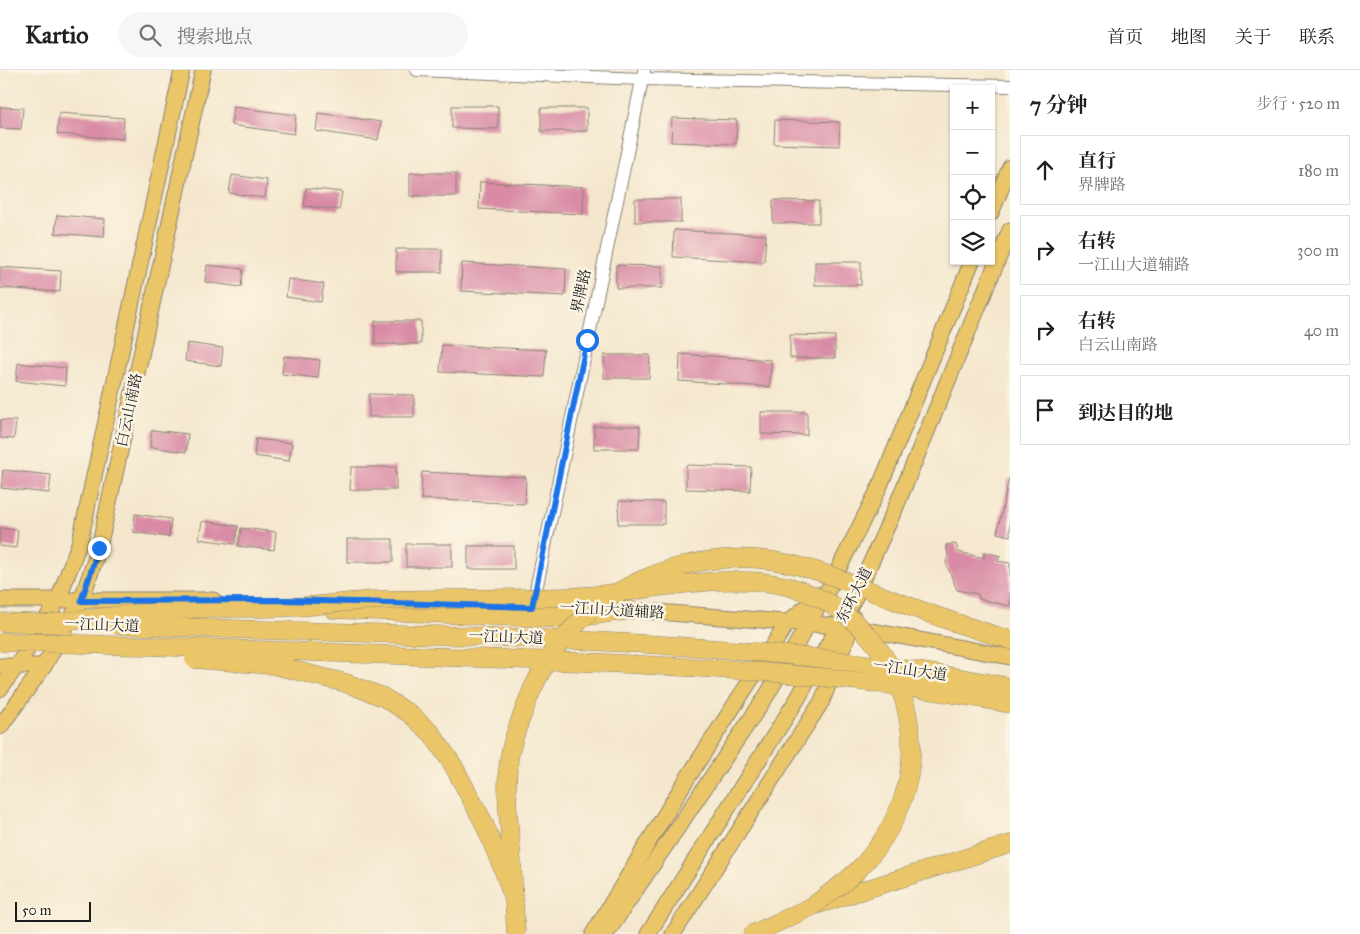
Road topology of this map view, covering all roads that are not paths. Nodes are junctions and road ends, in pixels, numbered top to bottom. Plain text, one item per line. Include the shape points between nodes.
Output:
1 (182, 70) edge
2 (203, 70) edge
3 (417, 70) edge
4 (643, 74) edge
5 (1010, 86) edge
6 (1010, 167) edge
7 (995, 203) edge
8 (1010, 230) edge
9 (970, 265) edge
10 (829, 588) junction
11 (0, 600) edge
12 (58, 600) junction
13 (81, 601) junction
14 (295, 607) junction
15 (532, 607) junction
16 (632, 610) junction
17 (0, 622) edge
18 (788, 622) junction
19 (52, 623) junction
20 (809, 624) junction
21 (845, 626) junction
22 (1010, 640) edge
23 (6, 642) edge
24 (1010, 657) edge
25 (0, 666) edge
26 (17, 666) junction
27 (44, 666) junction
28 (1010, 687) edge
29 (0, 689) edge
30 (1010, 704) edge
31 (0, 727) edge
32 (1010, 844) edge
33 (514, 901) junction
34 (813, 906) junction
35 (516, 934) edge
36 (593, 934) edge
37 (606, 934) edge
38 (648, 934) edge
39 (673, 934) edge
40 (753, 934) edge

1 - 12 main road, 白云山南路 via 80,541
2 - 13 main road, 白云山南路 via 99,548
3 - 4 street
4 - 5 street
4 - 15 street, 界牌路
6 - 7 main road
8 - 21 main road, 东环大道
9 - 10 main road, 东环大道 via 879,488
10 - 18 main road
10 - 20 main road, 东环大道
11 - 12 main road, 一江山大道辅路
12 - 13 main road, 一江山大道辅路
12 - 26 main road, 白云山南路
13 - 15 main road, 一江山大道辅路 via 284,600
13 - 27 main road, 白云山南路
14 - 16 highway, bridge via 565,619
14 - 19 highway, bridge via 174,610
14 - 34 highway, bridge via 370,600 582,596 725,582 762,582 789,587 831,605 862,628 888,661 906,704 911,754 902,804 888,832 858,870
15 - 16 main road, 一江山大道辅路
16 - 18 main road, 一江山大道辅路
17 - 19 highway, 一江山大道, bridge
18 - 20 main road, 一江山大道辅路
18 - 36 main road
19 - 28 highway, 一江山大道, bridge via 599,641 862,663
20 - 21 main road, 一江山大道辅路
20 - 37 main road, 东环大道 via 767,695
21 - 24 main road, 一江山大道辅路
21 - 38 main road, 东环大道
21 - 39 main road via 822,701
22 - 33 highway, bridge via 832,576 786,563 739,558 710,560 674,568 640,581 603,602 570,630 552,655 526,703 514,736 507,781
23 - 30 highway, 一江山大道, bridge via 741,670 861,681
23 - 33 highway, bridge via 273,665 346,684 383,698 410,714 432,734 453,765 483,821
25 - 26 main road
26 - 27 main road
26 - 29 main road, 白云山南路
27 - 31 main road, 白云山南路
32 - 34 highway
33 - 35 highway, bridge
34 - 40 highway

